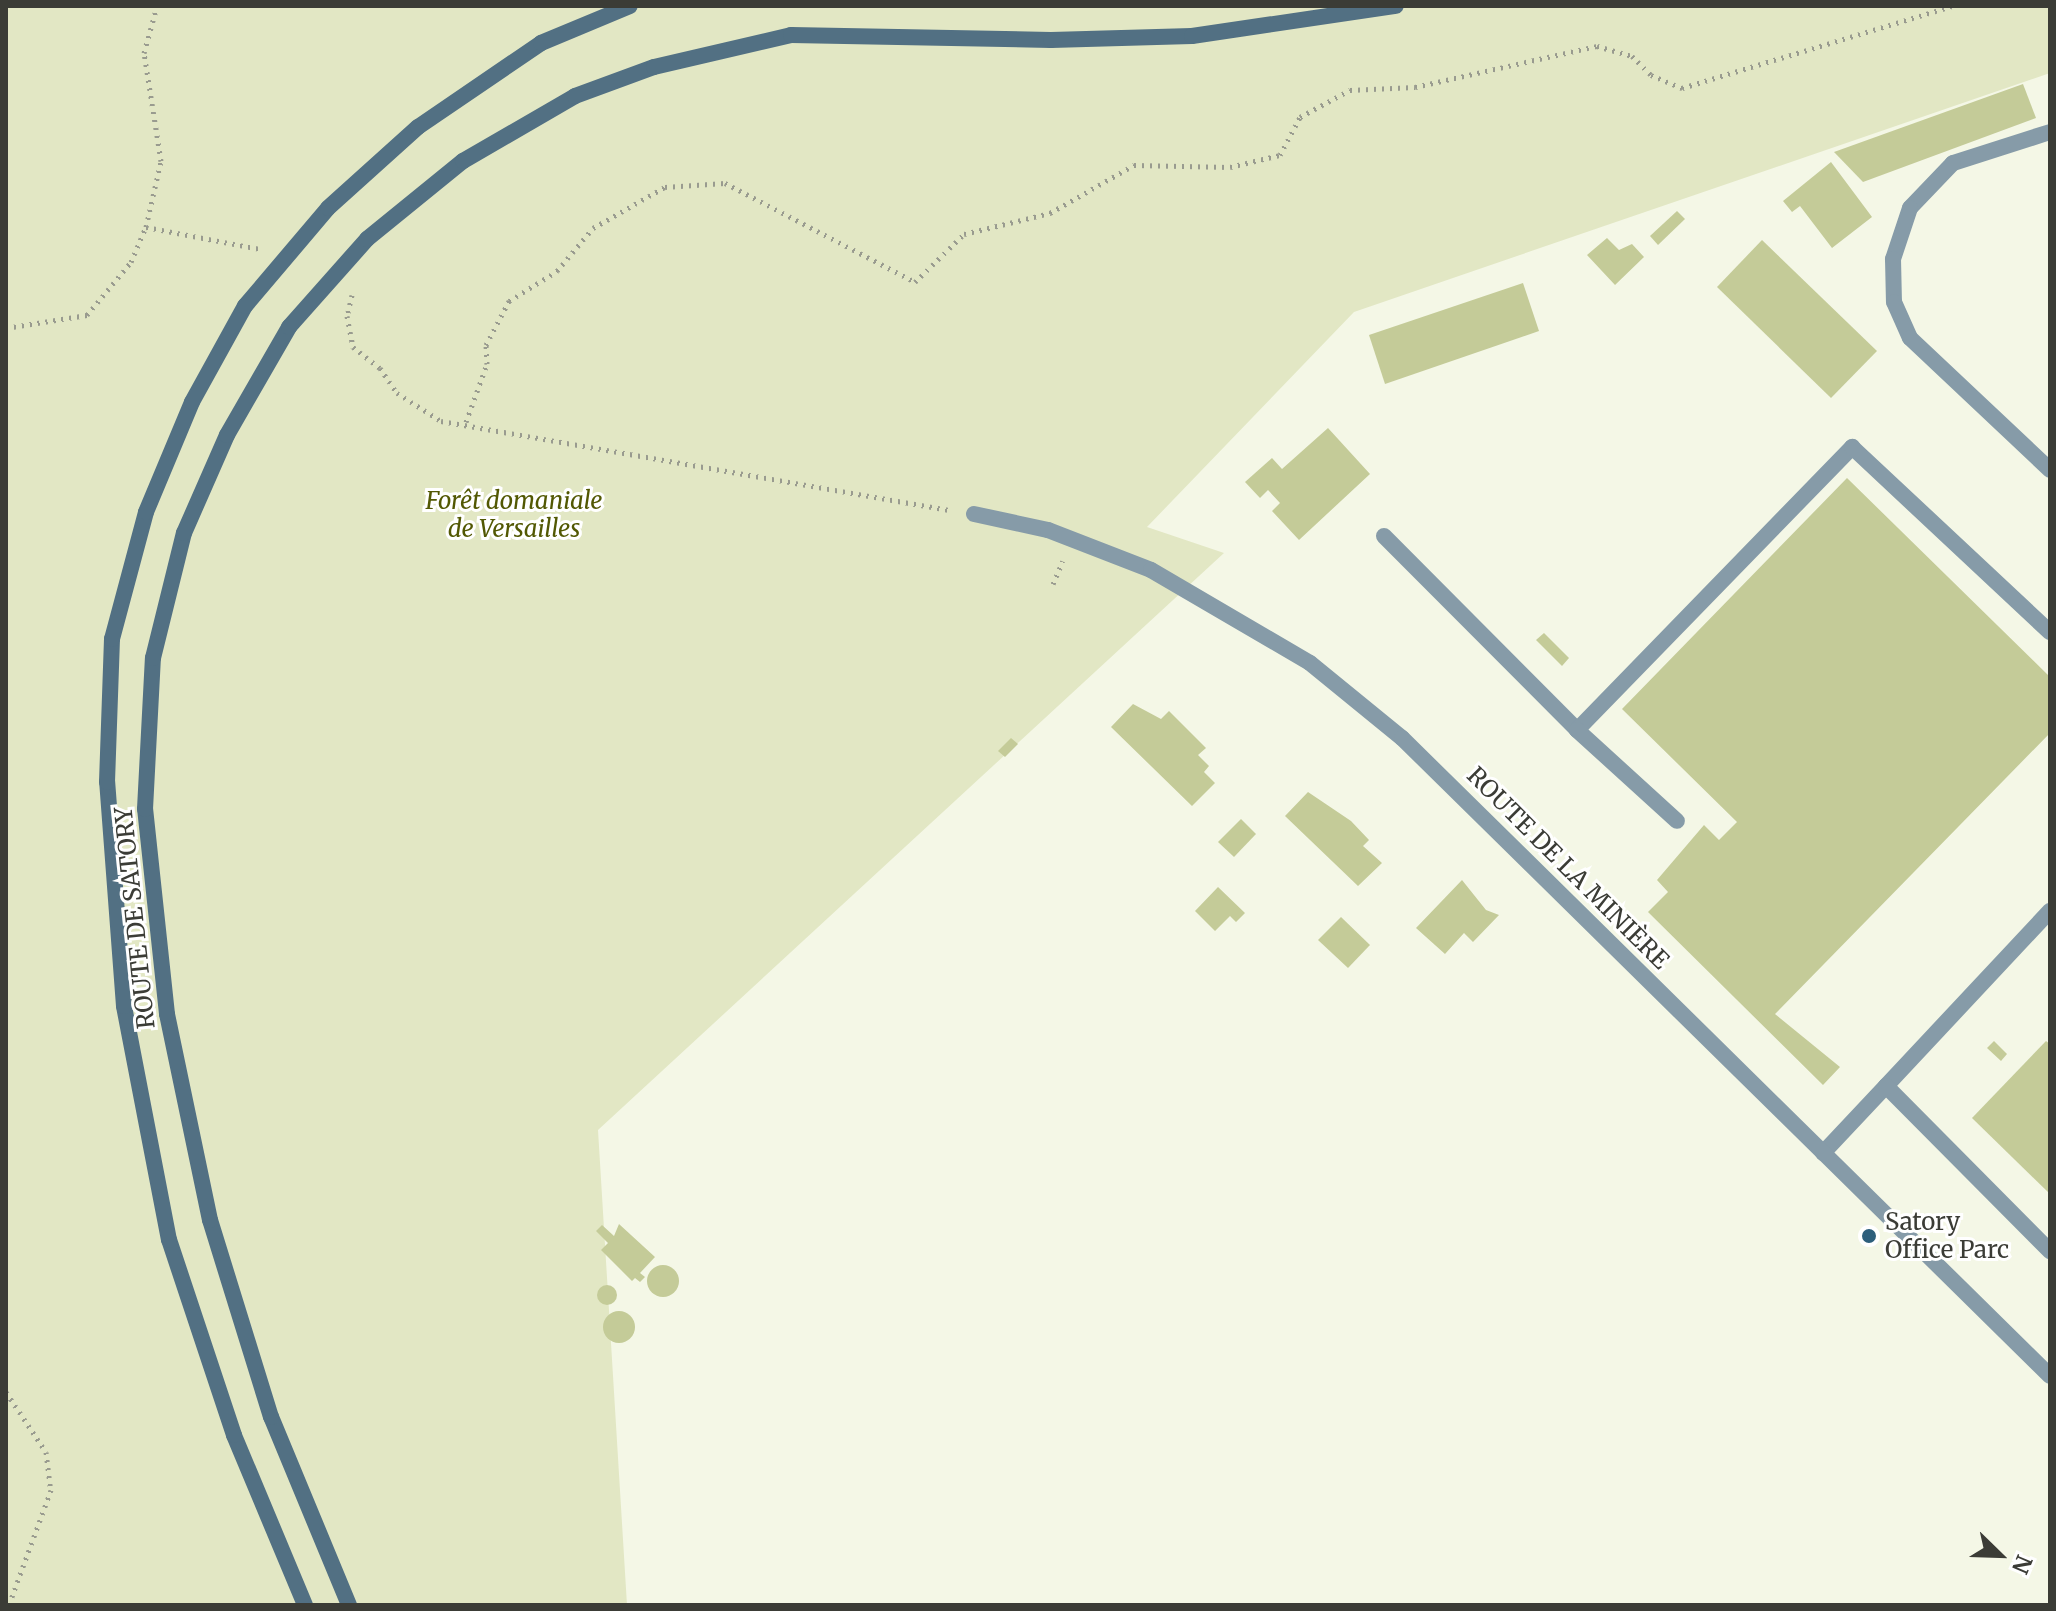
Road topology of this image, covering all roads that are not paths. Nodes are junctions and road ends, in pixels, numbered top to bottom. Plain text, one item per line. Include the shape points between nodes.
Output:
1 (630, 6) edge
2 (1396, 6) edge
3 (2050, 132) edge
4 (2050, 470) edge
5 (974, 514) road end
6 (1384, 536) dead end
7 (2050, 632) edge
8 (1577, 730) junction
9 (1677, 821) dead end
10 (2050, 911) edge
11 (1886, 1086) junction
12 (1823, 1153) junction
13 (2050, 1251) edge
14 (2050, 1376) edge
15 (305, 1605) edge
16 (349, 1605) edge

1 - 15 main road, ROUTE DE SATORY via 541,43 418,127 328,208 288,254 238,320 192,402 146,512 112,639 107,782 124,1006 169,1240 234,1435
2 - 16 main road, ROUTE DE SATORY via 1192,36 1051,40 791,35 654,67 575,96 463,161 367,239 289,327 227,435 184,533 153,658 145,809 167,1014 210,1220 271,1417
3 - 4 street via 1953,163 1910,208 1893,259 1894,302 1910,338
5 - 12 street, ROUTE DE LA MINIÈRE via 1048,530 1151,570 1310,663 1402,738
6 - 8 street
7 - 8 street via 1852,447
8 - 9 street
10 - 11 street
11 - 12 street
11 - 13 street
12 - 14 street, ROUTE DE LA MINIÈRE

